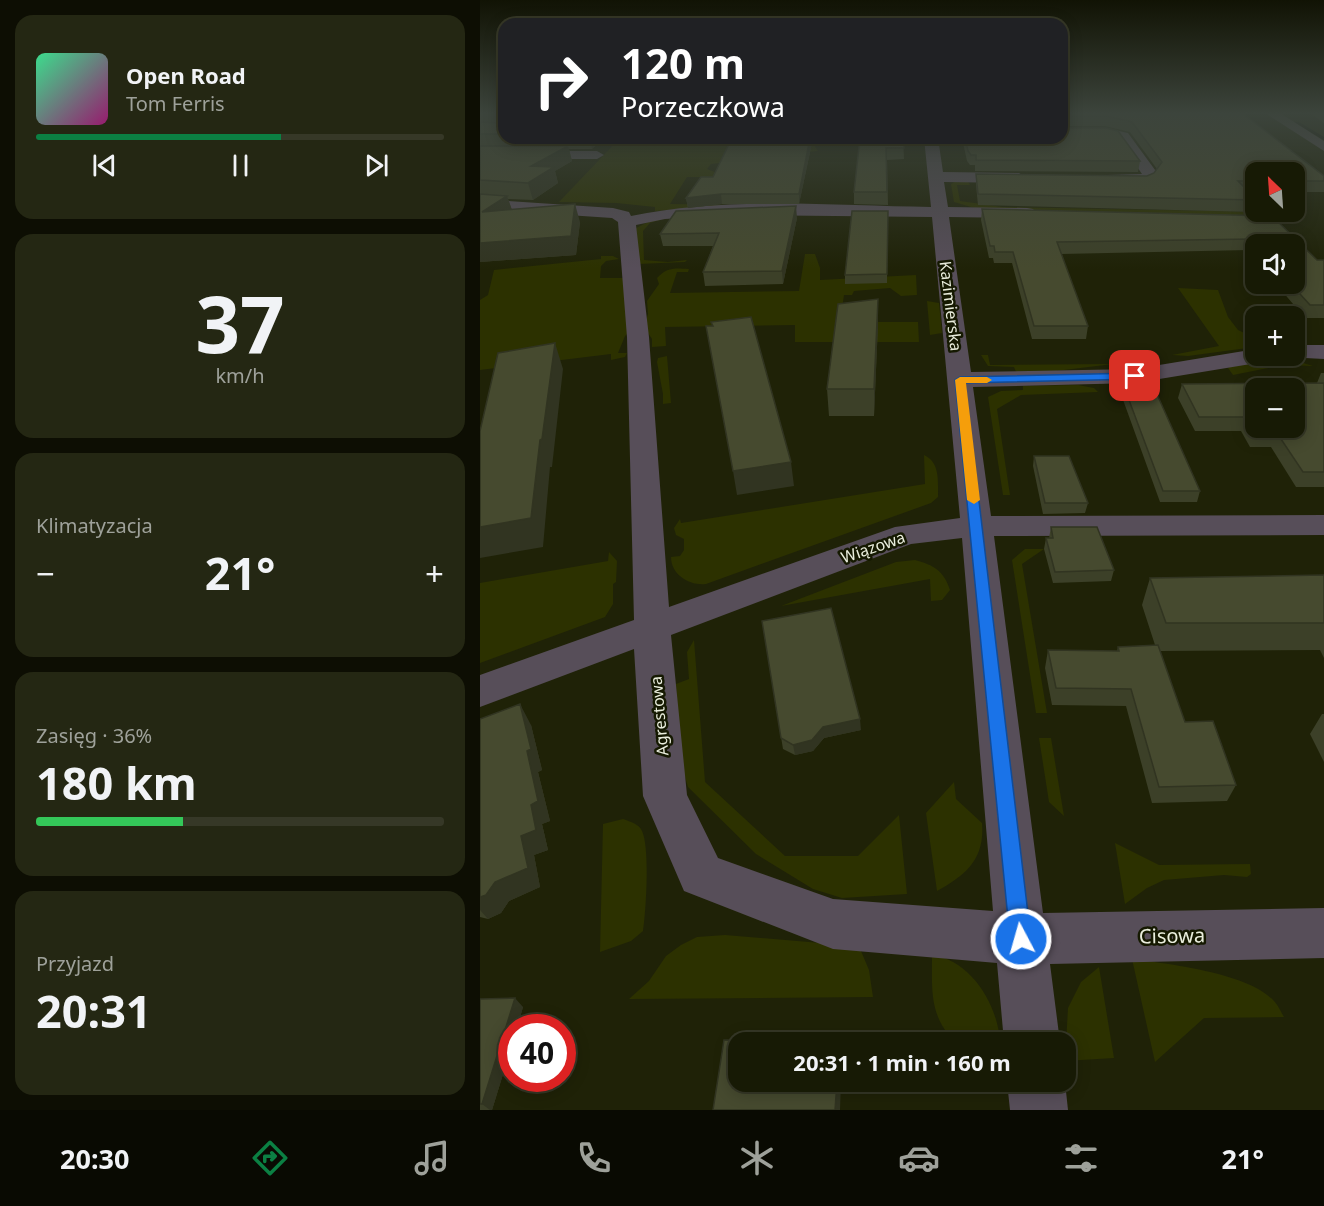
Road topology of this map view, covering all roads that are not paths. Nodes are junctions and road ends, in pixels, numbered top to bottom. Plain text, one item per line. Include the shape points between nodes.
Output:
1 (934, 165) edge
2 (1143, 165) edge
3 (935, 177) junction
4 (1032, 179) edge
5 (1088, 179) edge
6 (480, 204) edge
7 (939, 212) junction
8 (1040, 213) edge
9 (480, 217) edge
10 (498, 218) edge
11 (627, 222) junction
12 (1305, 352) edge
13 (1324, 352) edge
14 (1245, 358) edge
15 (960, 380) junction
16 (1324, 525) edge
17 (976, 526) junction
18 (652, 627) junction
19 (480, 691) edge
20 (1324, 933) edge
21 (1021, 939) junction
22 (1031, 1032) edge
23 (1037, 1092) edge
24 (1039, 1110) edge

1 - 3 street, Kazimierska
2 - 5 street via 1150,174 1145,180
3 - 4 street
3 - 7 street, Kazimierska
6 - 11 street via 613,213
7 - 8 street
7 - 11 street via 726,210 665,214
7 - 15 street, Kazimierska
9 - 10 street
11 - 18 street, Agrestowa via 638,337
12 - 13 street
14 - 15 street via 1135,376
15 - 17 street, Kazimierska
16 - 17 street, Wiązowa
17 - 18 street, Wiązowa via 906,534
17 - 21 street, Kazimierska
18 - 19 street, Wiązowa
18 - 21 street, Agrestowa via 665,796 701,874 833,924
20 - 21 street, Cisowa
21 - 22 street, Kazimierska
23 - 24 street

